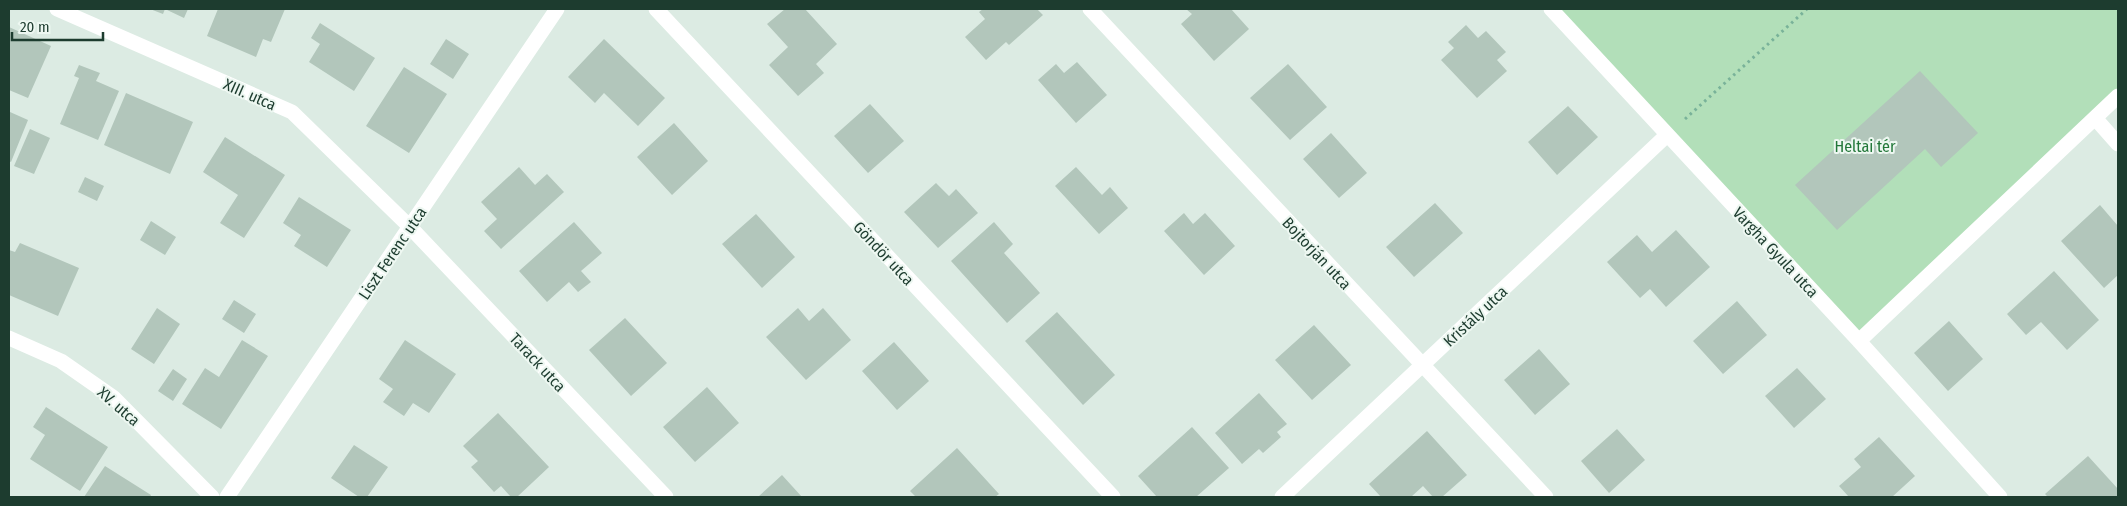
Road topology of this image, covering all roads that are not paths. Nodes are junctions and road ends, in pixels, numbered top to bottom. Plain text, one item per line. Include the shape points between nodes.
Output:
1 (57, 9) edge
2 (557, 9) edge
3 (656, 9) edge
4 (1090, 9) edge
5 (1551, 9) edge
6 (2118, 96) edge
7 (2095, 118) junction
8 (1667, 134) junction
9 (2118, 144) edge
10 (410, 227) junction
11 (9, 338) edge
12 (1859, 342) junction
13 (1422, 366) junction
14 (212, 497) edge
15 (227, 497) edge
16 (666, 497) edge
17 (1113, 497) edge
18 (1282, 497) edge
19 (1546, 497) edge
20 (2000, 497) edge

1 - 10 street, XIII. utca via 292,112
2 - 10 street, Liszt Ferenc utca
3 - 17 street, Göndör utca
4 - 13 street, Bojtorján utca
5 - 8 street, Vargha Gyula utca
6 - 7 street
7 - 9 street
7 - 12 street
8 - 12 street, Vargha Gyula utca
8 - 13 street, Kristály utca
10 - 15 street, Liszt Ferenc utca
10 - 16 street, Tarack utca
11 - 14 street, XV. utca via 61,361 114,398
12 - 20 street, Vargha Gyula utca
13 - 18 street, Kristály utca
13 - 19 street, Bojtorján utca

